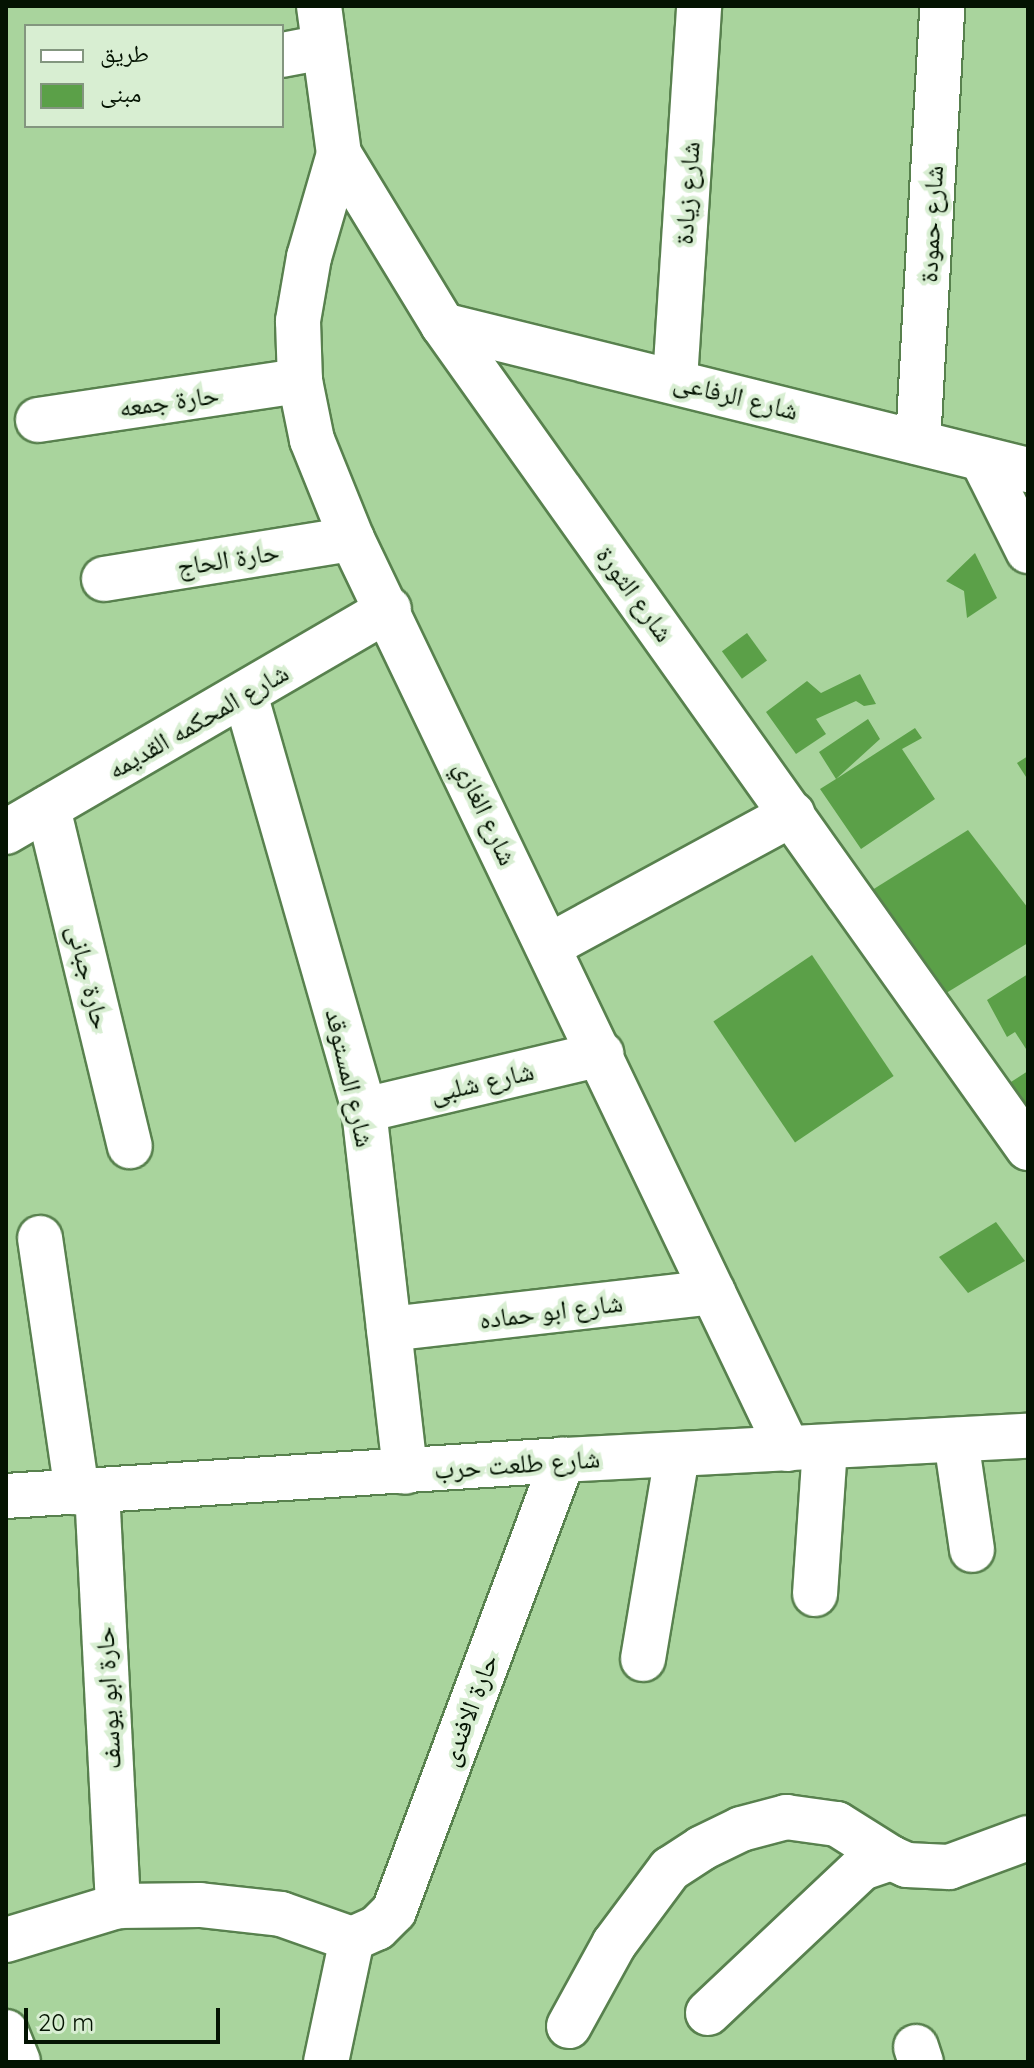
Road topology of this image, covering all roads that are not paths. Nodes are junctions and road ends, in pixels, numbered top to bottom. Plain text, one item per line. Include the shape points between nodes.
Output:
1 (699, 6) edge
2 (942, 6) edge
3 (322, 26) edge
4 (284, 54) edge
5 (339, 154) junction
6 (443, 325) junction
7 (675, 380) junction
8 (300, 381) junction
9 (38, 420) dead end
10 (918, 442) junction
11 (982, 459) junction
12 (1028, 470) edge
13 (352, 539) junction
14 (1028, 551) edge
15 (104, 579) dead end
16 (389, 609) junction
17 (245, 694) junction
18 (48, 808) junction
19 (792, 814) junction
20 (6, 832) edge
21 (549, 946) junction
22 (601, 1054) junction
23 (364, 1110) junction
24 (130, 1146) dead end
25 (1028, 1148) edge
26 (40, 1238) dead end
27 (713, 1292) junction
28 (389, 1329) junction
29 (1028, 1436) edge
30 (956, 1440) junction
31 (806, 1448) junction
32 (677, 1455) junction
33 (563, 1460) junction
34 (405, 1472) junction
35 (87, 1491) junction
36 (6, 1496) edge
37 (972, 1550) dead end
38 (815, 1594) dead end
39 (643, 1659) dead end
40 (1028, 1838) edge
41 (891, 1858) junction
42 (118, 1906) junction
43 (352, 1939) junction
44 (6, 1940) edge
45 (708, 2013) dead end
46 (569, 2026) dead end
47 (6, 2032) edge
48 (18, 2062) edge
49 (326, 2062) edge

1 - 7 street, شارع زيادة
2 - 10 street, شارع حمودة
3 - 4 street
3 - 5 street, شارع الثورة
5 - 6 street, شارع الثورة
5 - 8 street, شارع الغازي via 298,321
6 - 7 street, شارع الرفاعى
6 - 19 street, شارع الثورة
7 - 10 street, شارع الرفاعى
8 - 9 street, حارة جمعه
8 - 13 street, شارع الغازي via 312,440
10 - 11 street, شارع الرفاعى
11 - 12 street, شارع الرفاعى
11 - 14 street
13 - 15 street, حارة الحاج
13 - 16 street, شارع الغازي
16 - 17 street, شارع المحكمه القديمه
16 - 21 street, شارع الغازي
17 - 18 street, شارع المحكمه القديمه
17 - 23 street, شارع المستوقد
18 - 20 street, شارع المحكمه القديمه
18 - 24 street, حارة جبانى
19 - 21 street
19 - 25 street, شارع الثورة
21 - 22 street, شارع الغازي
22 - 23 street, شارع شلبى
22 - 27 street, شارع الغازي
23 - 28 street, شارع المستوقد
26 - 35 street, حارة ابو يوسف
27 - 28 street, شارع ابو حماده
27 - 31 street, شارع الغازي
28 - 34 street, شارع المستوقد
29 - 30 street, شارع طلعت حرب
30 - 31 street, شارع طلعت حرب
30 - 37 street
31 - 32 street, شارع طلعت حرب
31 - 38 street
32 - 33 street, شارع طلعت حرب
32 - 39 street
33 - 34 street, شارع طلعت حرب
33 - 43 street, حارة الافندى via 394,1911 377,1928
34 - 35 street, شارع طلعت حرب
35 - 36 street, شارع طلعت حرب
35 - 42 street, حارة ابو يوسف
40 - 41 street via 949,1867 907,1865
41 - 45 street via 862,1868
41 - 46 street via 837,1824 786,1817 741,1829 702,1848 670,1869 614,1944
42 - 43 street via 200,1905 281,1914
42 - 44 street
43 - 49 street
47 - 48 street

